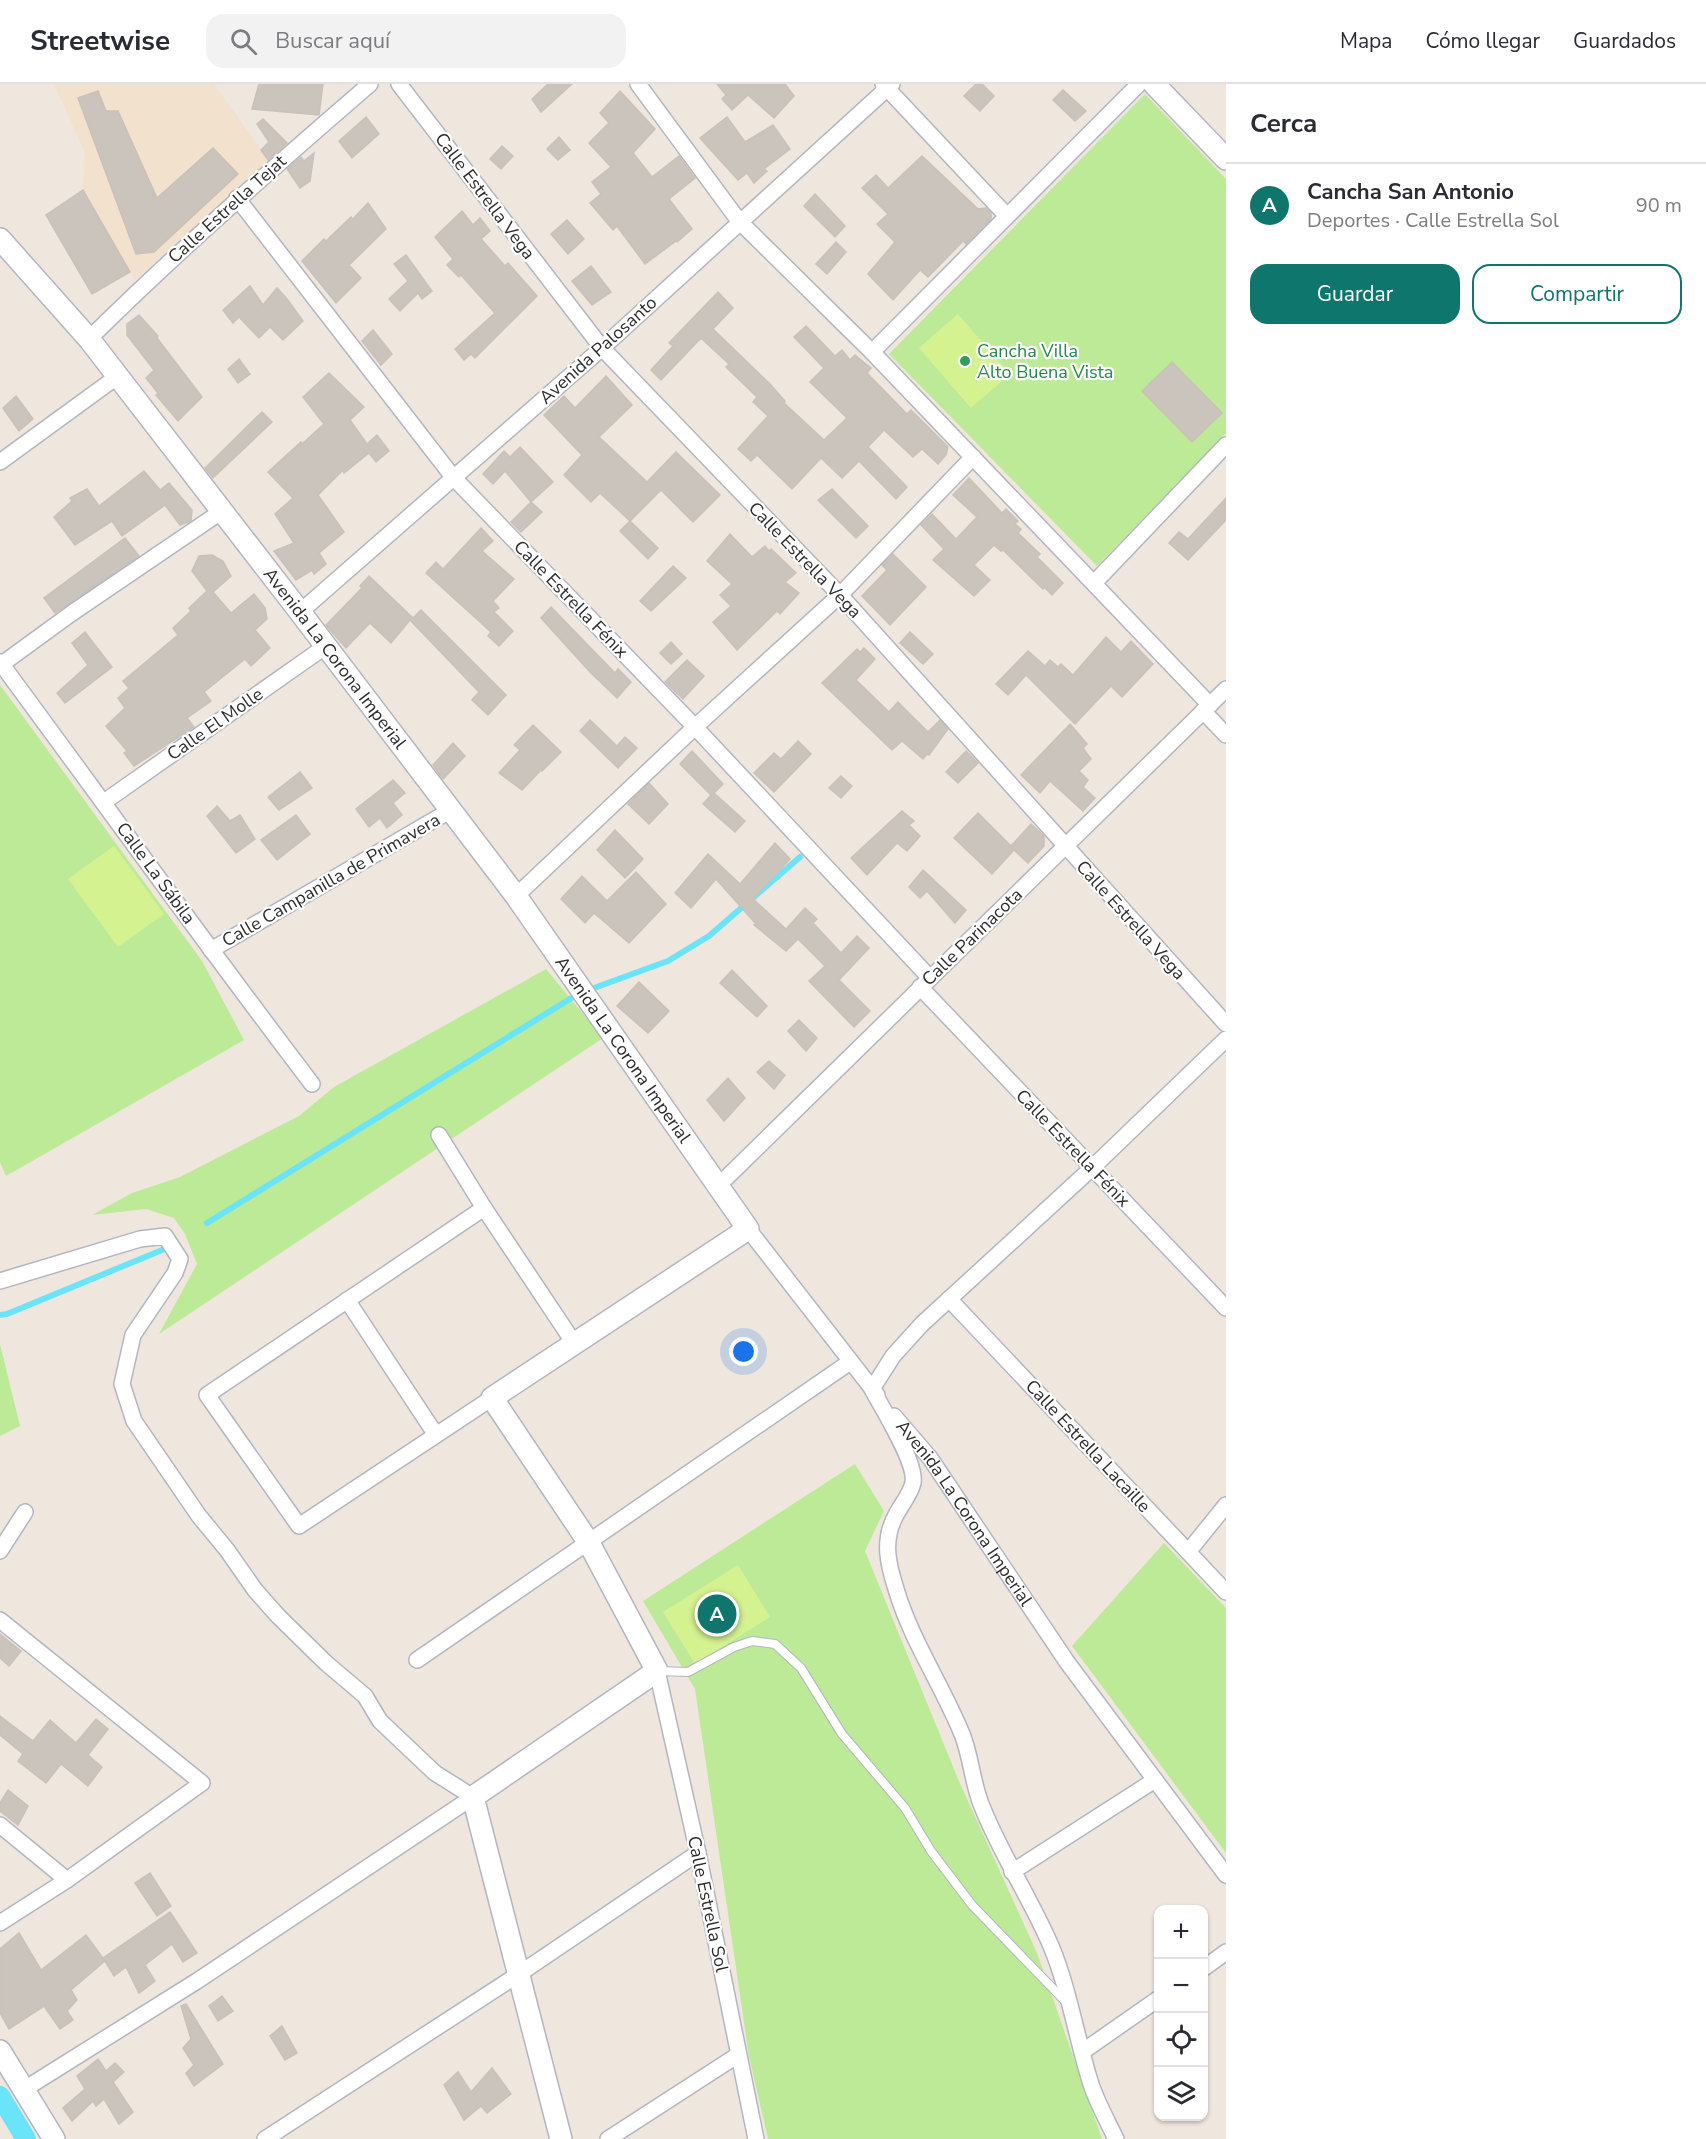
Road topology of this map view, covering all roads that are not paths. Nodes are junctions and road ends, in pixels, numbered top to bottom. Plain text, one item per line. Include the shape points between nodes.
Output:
1 (370, 84) edge
2 (399, 84) edge
3 (638, 84) edge
4 (1139, 84) edge
5 (1154, 84) edge
6 (887, 86) edge
7 (1226, 159) edge
8 (237, 198) junction
9 (1007, 216) junction
10 (739, 221) junction
11 (2, 246) edge
12 (89, 339) junction
13 (602, 348) junction
14 (873, 352) junction
15 (118, 376) junction
16 (1226, 445) edge
17 (973, 457) junction
18 (0, 462) edge
19 (453, 477) junction
20 (222, 511) junction
21 (1095, 582) junction
22 (840, 595) junction
23 (300, 612) junction
24 (326, 646) junction
25 (1, 663) edge
26 (1226, 689) edge
27 (1207, 708) junction
28 (695, 727) junction
29 (1226, 735) edge
30 (104, 802) junction
31 (451, 810) junction
32 (1065, 847) junction
33 (516, 896) junction
34 (211, 950) junction
35 (925, 983) junction
36 (1226, 1024) edge
37 (1226, 1039) edge
38 (312, 1084) dead end
39 (439, 1135) dead end
40 (1092, 1167) junction
41 (718, 1186) junction
42 (483, 1208) junction
43 (748, 1229) junction
44 (0, 1281) edge
45 (949, 1299) junction
46 (347, 1300) junction
47 (1226, 1308) edge
48 (574, 1343) junction
49 (850, 1362) junction
50 (872, 1389) junction
51 (492, 1398) junction
52 (436, 1435) junction
53 (1226, 1505) edge
54 (26, 1512) dead end
55 (589, 1543) junction
56 (0, 1551) edge
57 (1188, 1552) junction
58 (1226, 1592) edge
59 (0, 1620) edge
60 (417, 1660) dead end
61 (657, 1671) junction
62 (1155, 1780) junction
63 (473, 1797) junction
64 (0, 1825) edge
65 (698, 1853) junction
66 (1012, 1872) junction
67 (1226, 1875) edge
68 (67, 1880) junction
69 (0, 1923) edge
70 (1226, 1952) edge
71 (1208, 1965) edge
72 (519, 1974) junction
73 (1154, 2002) edge
74 (1071, 2008) junction
75 (0, 2051) edge
76 (1082, 2052) junction
77 (738, 2055) junction
78 (23, 2090) junction
79 (54, 2139) edge
80 (265, 2139) edge
81 (561, 2139) edge
82 (608, 2139) edge
83 (756, 2139) edge
84 (1116, 2139) edge

1 - 8 street, Calle Estrella Tejat
2 - 13 street, Calle Estrella Vega
3 - 10 street
4 - 9 street
5 - 7 street
6 - 9 street
6 - 10 street, Avenida Palosanto
8 - 12 street, Calle Estrella Tejat
8 - 19 street, Calle Estrella Fénix
9 - 14 street
10 - 13 street, Avenida Palosanto
10 - 14 street
11 - 12 street, Avenida La Corona Imperial
12 - 15 street, Avenida La Corona Imperial
13 - 19 street, Avenida Palosanto
13 - 22 street, Calle Estrella Vega
14 - 17 street
15 - 18 street
15 - 20 street, Avenida La Corona Imperial
16 - 21 street
17 - 21 street
17 - 22 street
19 - 23 street, Avenida Palosanto
19 - 28 street, Calle Estrella Fénix
20 - 23 street, Avenida La Corona Imperial
20 - 25 street
21 - 27 street
22 - 28 street
22 - 32 street, Calle Estrella Vega
23 - 24 street, Avenida La Corona Imperial
24 - 30 street, Calle El Molle
24 - 31 street, Avenida La Corona Imperial
25 - 30 street, Calle La Sábila
26 - 27 street, Calle Parinacota
27 - 29 street
27 - 32 street, Calle Parinacota
28 - 33 street
28 - 35 street, Calle Estrella Fénix
30 - 34 street, Calle La Sábila
31 - 33 street, Avenida La Corona Imperial
31 - 34 street, Calle Campanilla de Primavera
32 - 35 street, Calle Parinacota
32 - 36 street, Calle Estrella Vega
33 - 41 street, Avenida La Corona Imperial
34 - 38 street, Calle La Sábila
35 - 40 street, Calle Estrella Fénix
35 - 41 street, Calle Parinacota
37 - 40 street
39 - 42 street
40 - 45 street
40 - 47 street, Calle Estrella Fénix
41 - 43 street, Avenida La Corona Imperial
42 - 46 street
42 - 48 street
43 - 48 street
43 - 49 street, Avenida La Corona Imperial
44 - 63 street via 140,1239 165,1236 180,1259 134,1335 122,1384 134,1421 199,1516 278,1616 366,1696 380,1721 435,1773
45 - 50 street via 893,1356
45 - 57 street, Calle Estrella Lacaille
46 - 52 street
46 - 52 street via 207,1395 299,1526
48 - 51 street
49 - 50 street, Avenida La Corona Imperial
49 - 55 street
50 - 62 street, Avenida La Corona Imperial via 930,1458 1067,1662
50 - 66 street via 897,1435 914,1482 888,1534 886,1557 916,1638 963,1735 980,1801
51 - 52 street
51 - 55 street
53 - 57 street
54 - 56 street
55 - 60 street
55 - 61 street
57 - 58 street, Calle Estrella Lacaille
59 - 68 street via 202,1783
61 - 63 street
61 - 65 street, Calle Estrella Sol
61 - 74 lane via 688,1671 752,1641 775,1644 801,1668 842,1734 905,1808 931,1851 972,1905
62 - 66 street
62 - 67 street, Avenida La Corona Imperial
63 - 72 street
63 - 78 street via 197,1981
64 - 68 street
65 - 72 street
65 - 77 street, Calle Estrella Sol
66 - 74 street via 1051,1946
68 - 69 street
70 - 71 street
72 - 80 street
72 - 81 street
73 - 76 street
74 - 76 street
75 - 78 street
76 - 84 street via 1090,2082
77 - 82 street
77 - 83 street, Calle Estrella Sol
78 - 79 street

